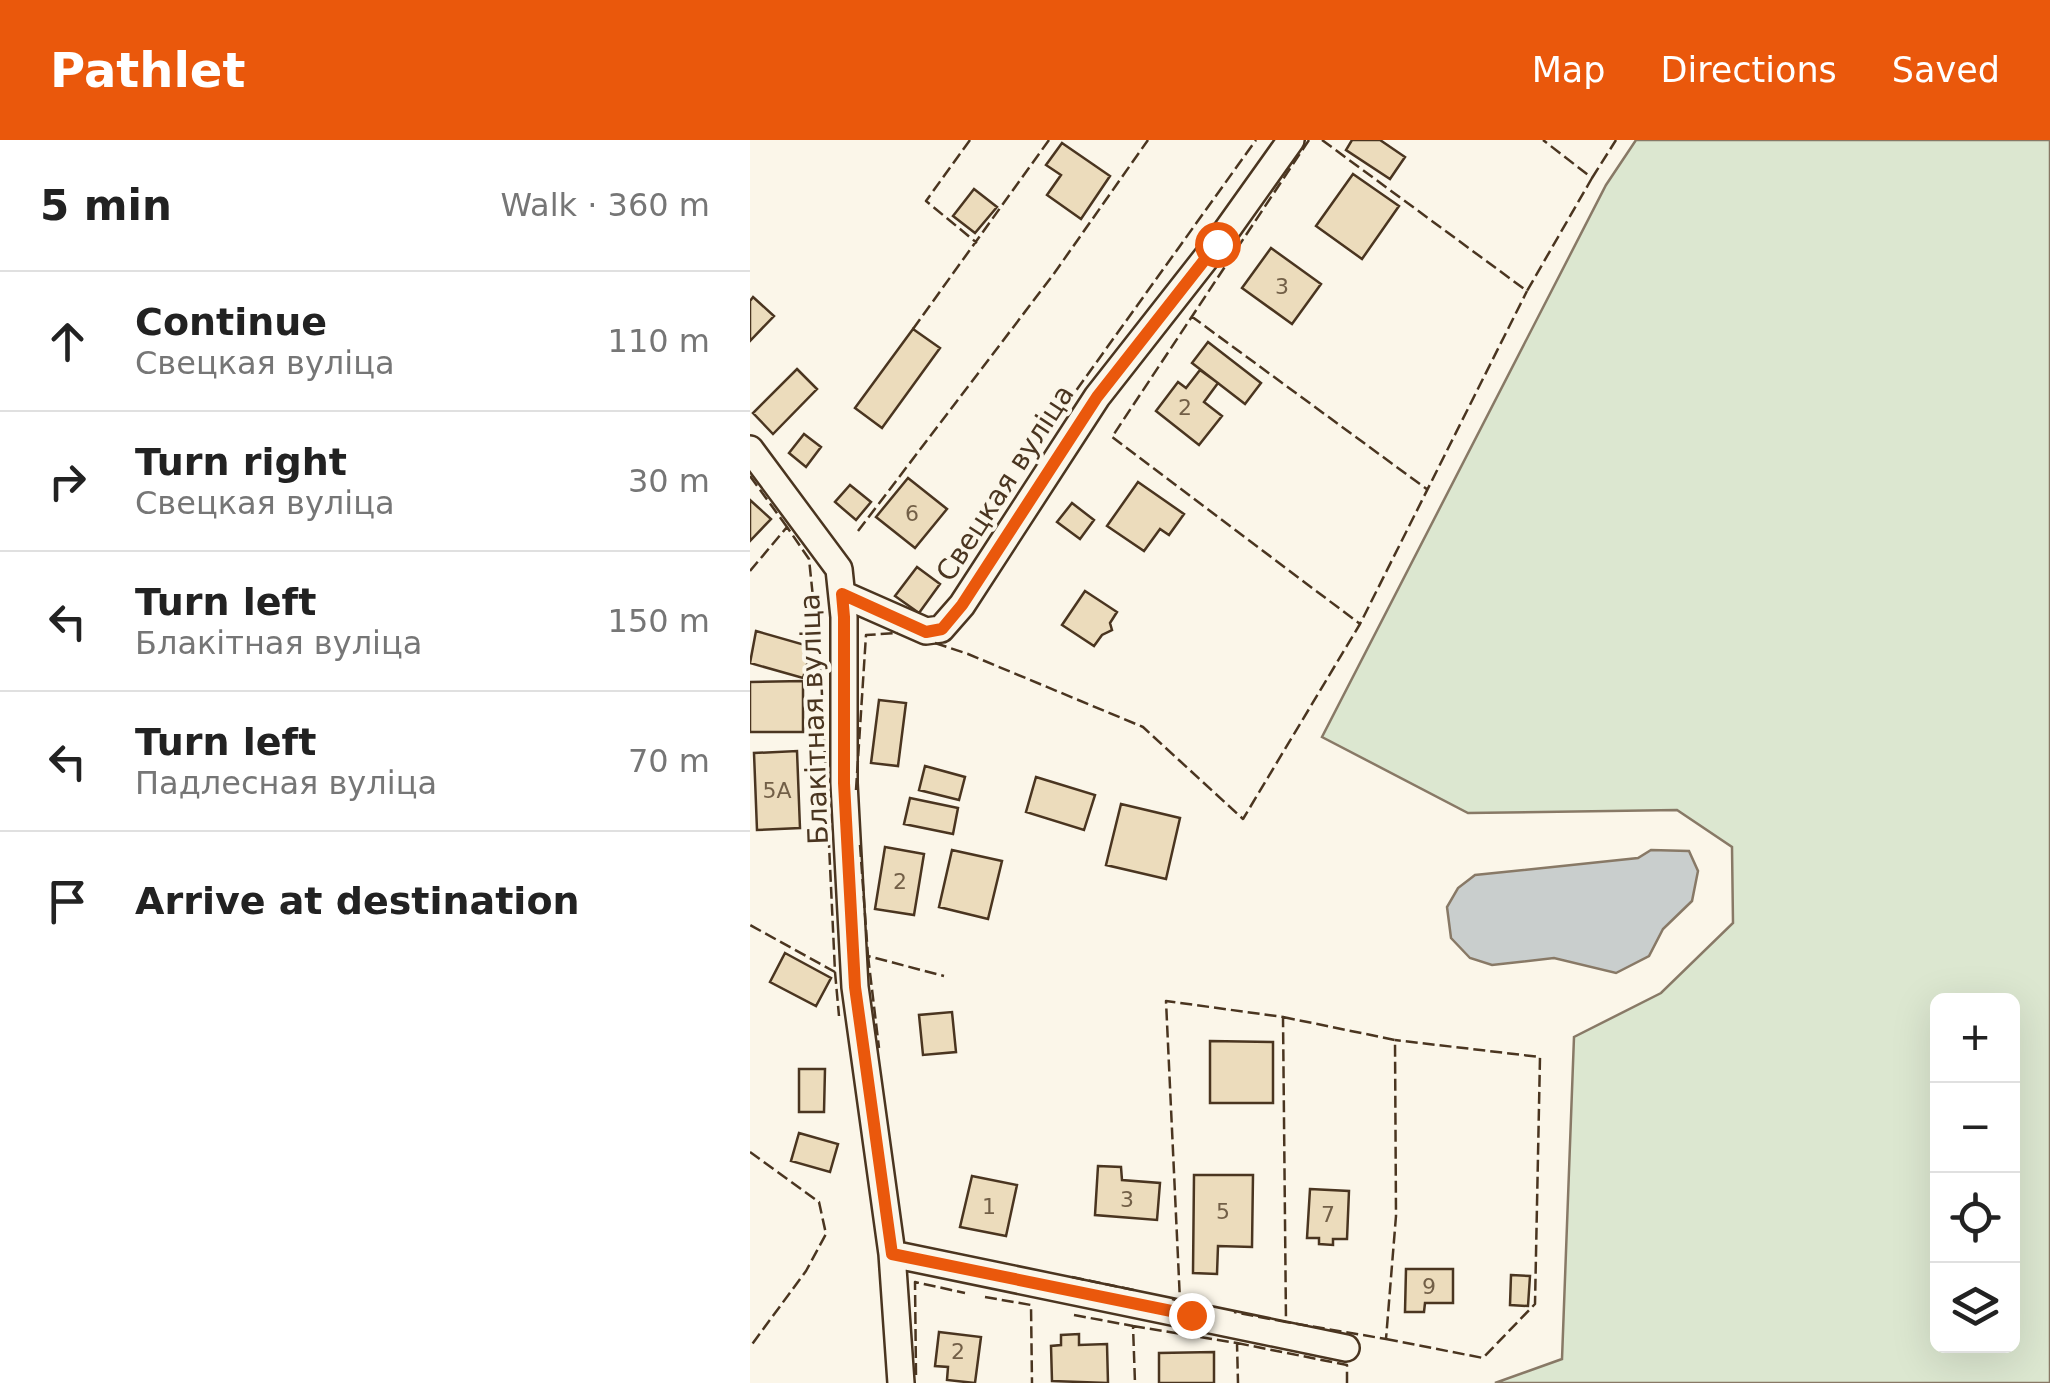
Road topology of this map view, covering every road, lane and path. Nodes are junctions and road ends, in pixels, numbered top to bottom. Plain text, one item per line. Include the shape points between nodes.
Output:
1 (1291, 140) edge
2 (750, 450) edge
3 (842, 594) junction
4 (892, 1254) junction
5 (1346, 1348) dead end
6 (901, 1383) edge

1 - 3 street, Свецкая вуліца via 1097,397 942,629 926,632
2 - 3 street, Блакітная вуліца via 839,569
3 - 4 street, Блакітная вуліца via 855,987
4 - 5 street
4 - 6 street, Блакітная вуліца

